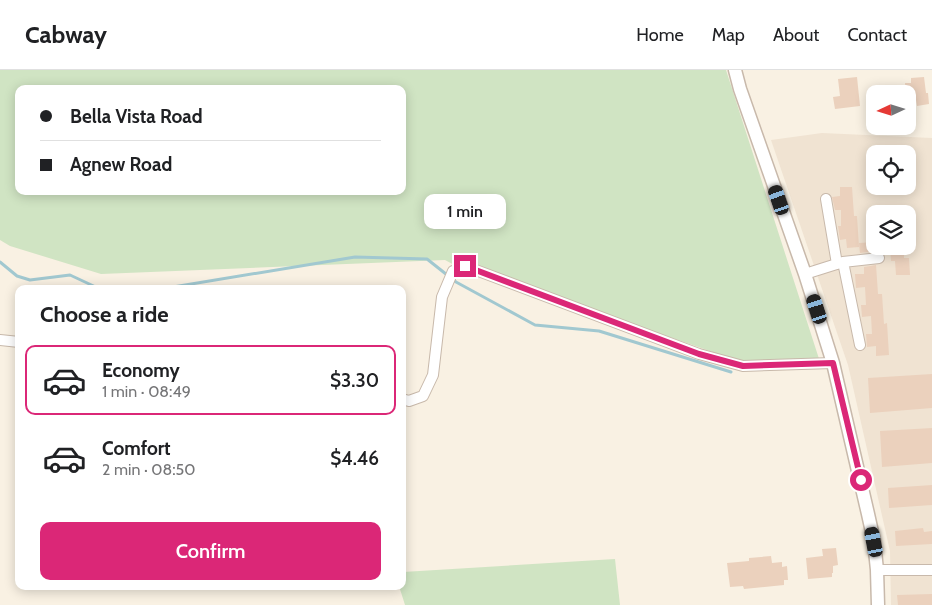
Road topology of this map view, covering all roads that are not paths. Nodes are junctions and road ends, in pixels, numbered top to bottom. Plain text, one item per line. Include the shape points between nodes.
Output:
1 (735, 70) edge
2 (826, 199) dead end
3 (879, 258) dead end
4 (840, 263) junction
5 (805, 274) junction
6 (0, 340) edge
7 (15, 342) edge
8 (860, 345) dead end
9 (833, 363) junction
10 (406, 400) edge
11 (876, 570) junction
12 (932, 570) edge
13 (878, 605) edge

1 - 5 street
2 - 4 street
3 - 4 street
4 - 5 street
4 - 8 street
5 - 9 street
6 - 7 street
9 - 10 street via 743,366 699,354 465,266 453,272 442,297 434,375 423,396
9 - 11 street via 874,542
11 - 12 street
11 - 13 street

